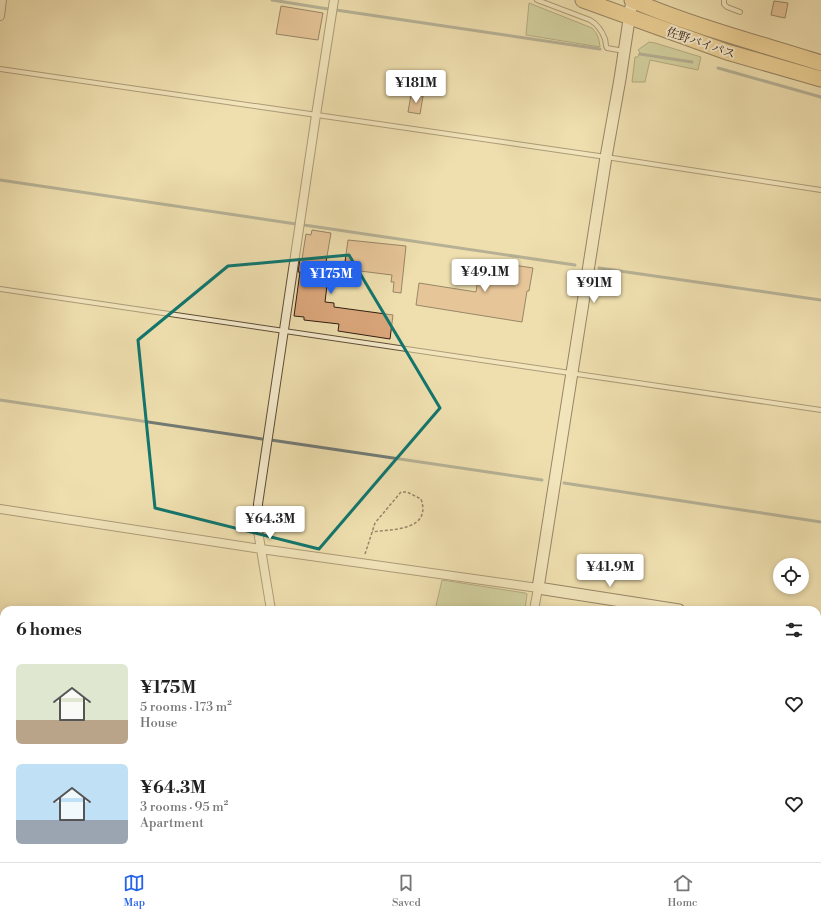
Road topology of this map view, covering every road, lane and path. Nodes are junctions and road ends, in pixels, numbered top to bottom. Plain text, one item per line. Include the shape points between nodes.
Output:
1 (2, 0) edge
2 (334, 0) edge
3 (536, 0) edge
4 (583, 0) edge
5 (632, 0) edge
6 (724, 0) edge
7 (740, 12) dead end
8 (0, 16) edge
9 (628, 17) junction
10 (624, 51) junction
11 (821, 63) edge
12 (0, 70) edge
13 (821, 79) edge
14 (316, 115) junction
15 (606, 157) junction
16 (821, 190) edge
17 (0, 289) edge
18 (284, 332) junction
19 (571, 374) junction
20 (821, 410) edge
21 (0, 509) edge
22 (372, 532) junction
23 (261, 549) junction
24 (363, 564) junction
25 (538, 588) junction
26 (270, 606) edge
27 (535, 606) edge
28 (653, 606) edge

1 - 8 street
2 - 14 street
3 - 10 lane via 590,20 600,29 607,48
4 - 9 highway, 佐野バイパス
5 - 9 street
5 - 11 highway, 佐野バイパス via 652,9
6 - 7 lane via 727,7
9 - 10 street
9 - 13 highway, 佐野バイパス via 734,54
10 - 15 street
12 - 14 lane
14 - 15 lane
14 - 18 street
15 - 16 lane
15 - 19 street
17 - 18 lane
18 - 19 lane
18 - 23 street via 258,504
19 - 20 lane
19 - 25 street
21 - 23 street
22 - 22 path via 375,523 401,492 421,499 422,512 419,520 413,525
22 - 24 path
23 - 24 street
23 - 26 street
24 - 25 street
25 - 27 street
25 - 28 street

